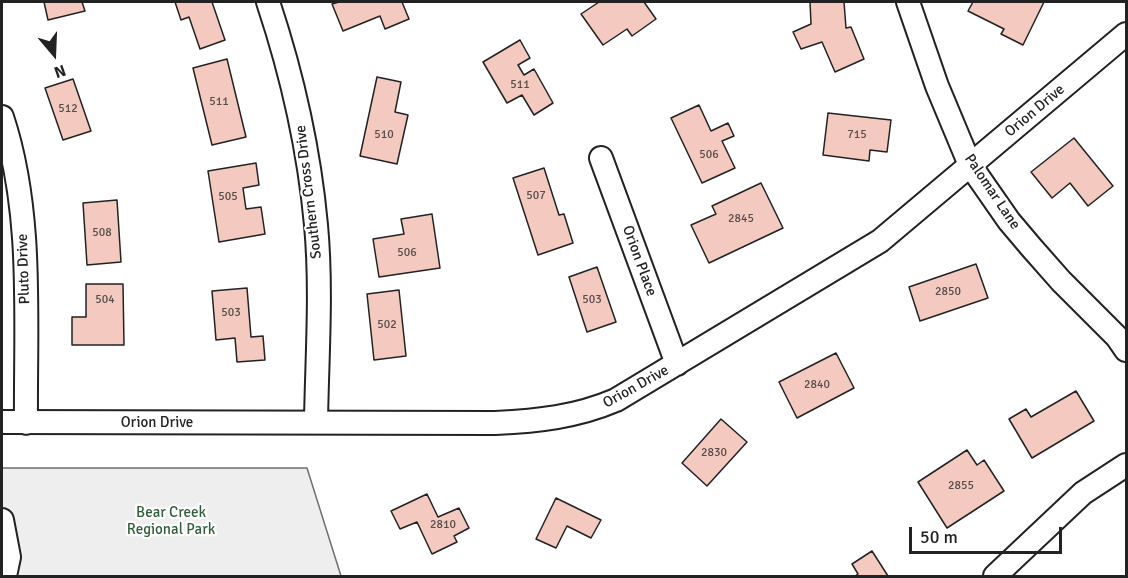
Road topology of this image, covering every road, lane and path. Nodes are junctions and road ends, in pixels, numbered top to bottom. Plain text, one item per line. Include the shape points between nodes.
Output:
1 (268, 2) edge
2 (908, 2) edge
3 (1126, 34) edge
4 (2, 117) edge
5 (601, 158) dead end
6 (970, 165) junction
7 (1126, 350) edge
8 (677, 364) junction
9 (2, 422) edge
10 (26, 423) junction
11 (316, 423) junction
12 (1126, 465) edge
13 (2, 520) edge
14 (6, 576) edge
15 (995, 576) edge

1 - 11 street, Southern Cross Drive via 302,127 316,226
2 - 6 street, Palomar Lane
3 - 6 street, Orion Drive
4 - 10 street, Pluto Drive via 15,166 24,238
5 - 8 street, Orion Place
6 - 7 street, Palomar Lane via 1031,247
6 - 8 street, Orion Drive via 880,241
8 - 11 street, Orion Drive via 616,400 556,419
9 - 10 street, Orion Drive
10 - 11 street, Orion Drive
12 - 15 street via 1083,493
13 - 14 street via 9,557

